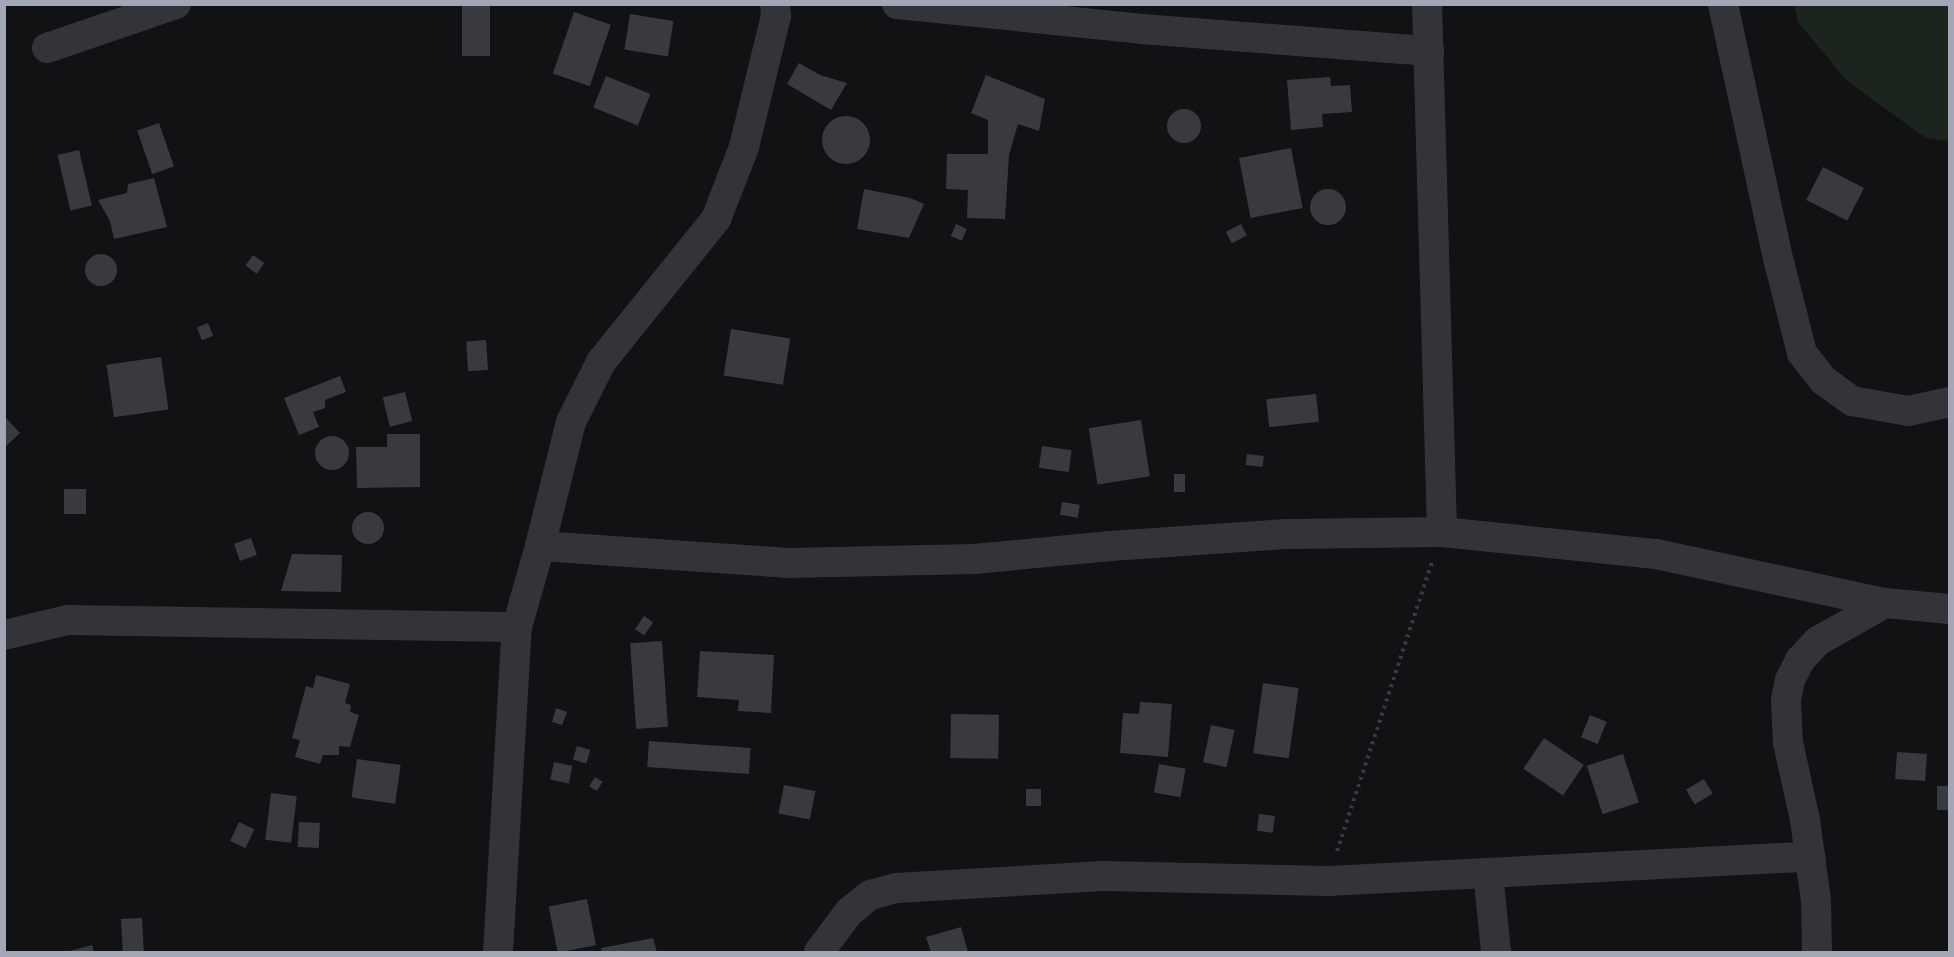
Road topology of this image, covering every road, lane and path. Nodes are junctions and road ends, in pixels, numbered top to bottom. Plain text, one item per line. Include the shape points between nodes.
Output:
1 (177, 4) edge
2 (897, 4) edge
3 (1427, 4) edge
4 (1723, 4) edge
5 (783, 8) edge
6 (47, 48) dead end
7 (1429, 51) junction
8 (1950, 402) edge
9 (1442, 532) junction
10 (540, 546) junction
11 (1885, 603) junction
12 (1950, 609) edge
13 (517, 627) junction
14 (4, 635) edge
15 (1810, 857) junction
16 (1488, 873) junction
17 (1328, 881) junction
18 (498, 952) edge
19 (819, 952) edge
20 (1496, 952) edge
21 (1817, 952) edge

1 - 6 street
2 - 7 street via 1142,29
3 - 7 street
4 - 8 street via 1802,352 1823,380 1852,401 1908,411
5 - 10 street via 744,147 716,219 601,362 572,422
7 - 9 street
9 - 10 street via 1288,534 975,559 799,563
9 - 11 street via 1656,554
9 - 17 path
10 - 13 street
11 - 12 street
11 - 15 street via 1818,641 1800,660 1790,680 1786,700 1788,743
13 - 14 street via 68,620
13 - 18 street
15 - 16 street
15 - 21 street
16 - 17 street
16 - 20 street
17 - 19 street via 1104,876 896,888 870,895 849,912

